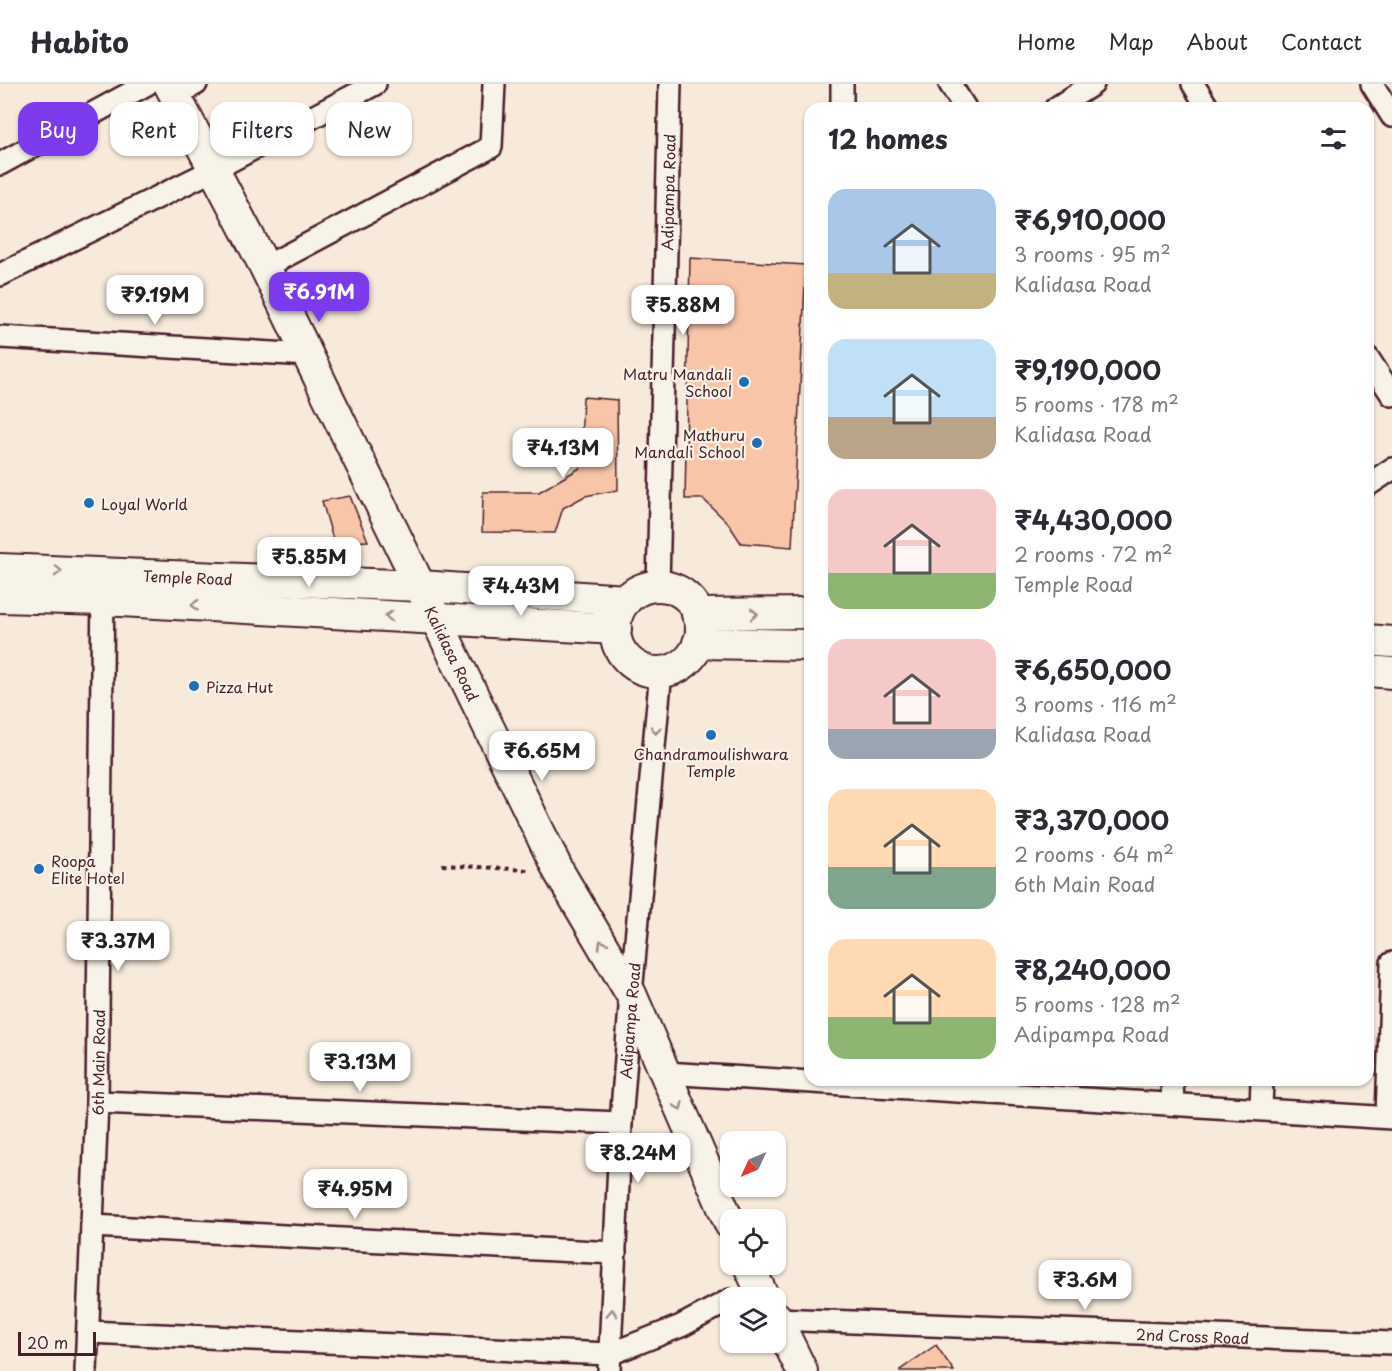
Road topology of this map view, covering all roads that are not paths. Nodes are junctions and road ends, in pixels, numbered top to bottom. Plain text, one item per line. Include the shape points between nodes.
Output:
1 (147, 84) edge
2 (375, 84) edge
3 (494, 84) edge
4 (670, 84) edge
5 (842, 84) edge
6 (950, 84) edge
7 (1093, 84) edge
8 (1193, 84) edge
9 (1372, 84) edge
10 (180, 88) edge
11 (842, 102) edge
12 (961, 102) edge
13 (1065, 102) edge
14 (1204, 102) edge
15 (1392, 116) edge
16 (0, 164) edge
17 (215, 169) junction
18 (265, 267) junction
19 (0, 275) edge
20 (0, 337) edge
21 (308, 355) junction
22 (1374, 367) edge
23 (1392, 395) edge
24 (1392, 469) edge
25 (1374, 481) edge
26 (0, 569) edge
27 (103, 586) junction
28 (420, 586) junction
29 (658, 586) junction
30 (0, 597) edge
31 (626, 600) junction
32 (804, 614) edge
33 (436, 618) junction
34 (616, 628) junction
35 (698, 628) junction
36 (1374, 640) edge
37 (1392, 642) edge
38 (804, 644) edge
39 (661, 671) junction
40 (1374, 672) edge
41 (1392, 673) edge
42 (1392, 963) edge
43 (631, 994) junction
44 (665, 1072) junction
45 (804, 1080) edge
46 (900, 1086) edge
47 (1172, 1086) edge
48 (1262, 1086) edge
49 (97, 1102) junction
50 (1173, 1104) junction
51 (1261, 1109) junction
52 (1389, 1118) edge
53 (621, 1122) junction
54 (724, 1209) edge
55 (92, 1226) junction
56 (615, 1253) junction
57 (720, 1305) edge
58 (786, 1318) edge
59 (88, 1332) junction
60 (786, 1338) edge
61 (1392, 1343) edge
62 (610, 1362) edge
63 (87, 1371) edge
64 (802, 1371) edge

1 - 16 street
2 - 17 street
3 - 18 street via 490,147
4 - 29 street, Adipampa Road
5 - 11 street
6 - 12 street
7 - 13 street
8 - 14 street
9 - 15 street
10 - 17 street, Kalidasa Road
17 - 18 street, Kalidasa Road
17 - 19 street
18 - 21 street, Kalidasa Road
20 - 21 street
21 - 28 street, Kalidasa Road
22 - 23 street
24 - 25 street
26 -> 27 street, Temple Road
27 - 28 street, Temple Road
27 - 30 street, Temple Road
33 -> 27 street, Temple Road
27 - 49 street, 6th Main Road
28 - 31 street, Temple Road
28 - 33 street, Kalidasa Road
29 - 31 street via 636,591
29 - 35 street via 676,590 687,598 696,610
31 - 34 street via 618,611
35 -> 32 street
33 - 34 street, Temple Road
43 -> 33 street, Kalidasa Road via 559,872
34 - 39 street via 616,639 630,662 642,669
35 - 38 street
35 - 39 street via 694,652 684,663
36 - 37 street
39 -> 43 street, Adipampa Road
40 - 41 street
42 - 52 street
43 - 44 street, Kalidasa Road
43 - 53 street, Adipampa Road
44 - 45 street
44 -> 54 street, Kalidasa Road
46 - 50 street
47 - 50 street
48 - 51 street
49 - 53 street
49 - 55 street, 6th Main Road
50 - 51 street
51 - 52 street
53 - 56 street, Adipampa Road
55 - 56 street
55 - 59 street, 6th Main Road
62 -> 56 street, Adipampa Road
57 - 62 street
58 - 61 street, 2nd Cross Road
59 - 62 street
59 - 63 street, 6th Main Road
60 - 64 street

